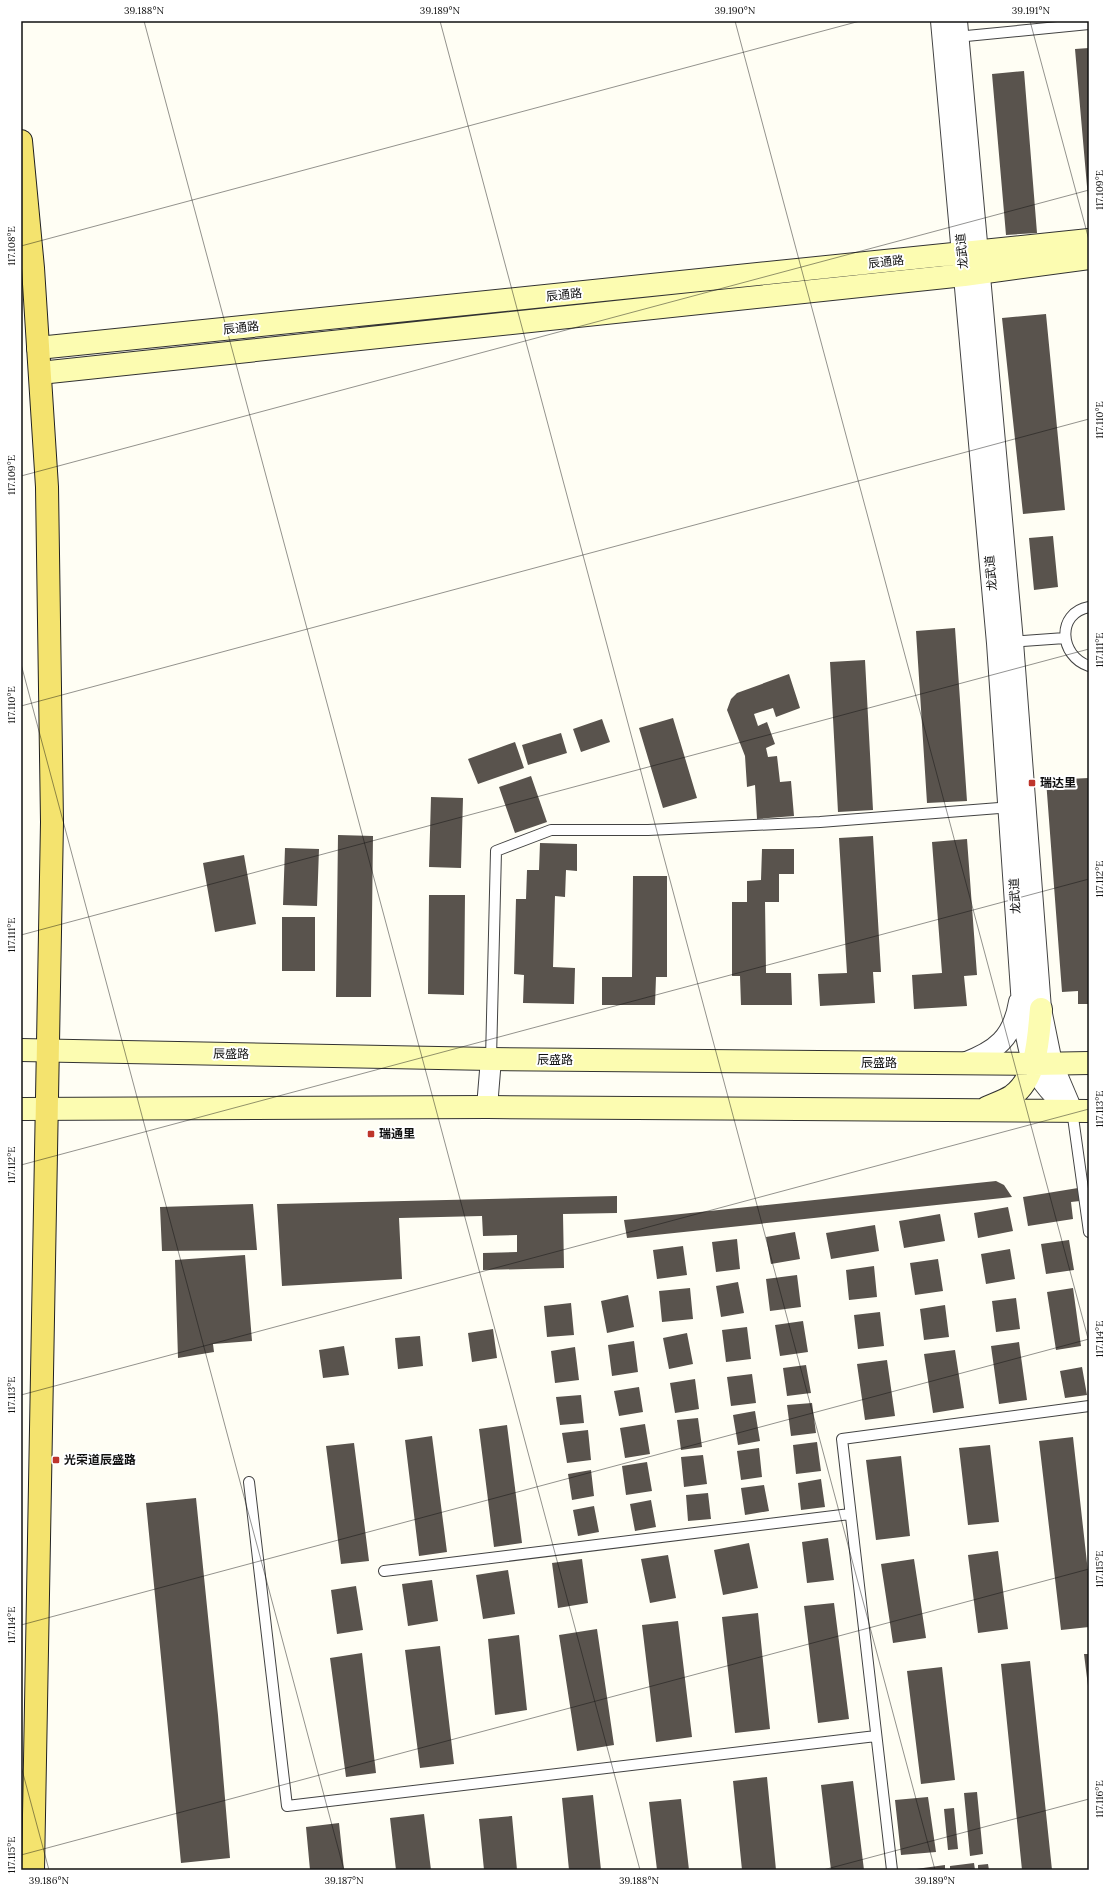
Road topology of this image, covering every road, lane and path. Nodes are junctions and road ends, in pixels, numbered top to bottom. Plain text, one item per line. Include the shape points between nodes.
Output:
1 (1089, 24) edge
2 (950, 29) edge
3 (21, 141) edge
4 (1089, 240) edge
5 (1089, 258) edge
6 (972, 264) junction
7 (38, 348) junction
8 (40, 373) junction
9 (1089, 607) edge
10 (1065, 638) junction
11 (1005, 642) junction
12 (1089, 666) edge
13 (1017, 807) junction
14 (1021, 992) junction
15 (1041, 1009) joint
16 (21, 1050) edge
17 (48, 1050) junction
18 (491, 1059) junction
19 (962, 1063) junction
20 (1089, 1063) edge
21 (1043, 1064) junction
22 (487, 1108) junction
23 (21, 1109) edge
24 (47, 1109) junction
25 (1080, 1110) edge
26 (980, 1111) junction
27 (1089, 1232) edge
28 (1089, 1406) edge
29 (249, 1482) dead end
30 (850, 1514) junction
31 (384, 1570) dead end
32 (876, 1736) junction
33 (33, 1870) edge
34 (892, 1870) edge

1 - 2 lane
2 - 6 street, 龙武道
3 - 7 main road via 33,260
4 - 6 street, 辰通路
5 - 6 street, 辰通路
6 - 7 street, 辰通路
6 - 8 street, 辰通路
6 - 11 street, 龙武道
7 - 8 main road
8 - 17 main road via 48,487 52,822
9 - 10 lane via 1076,612 1066,629
10 - 11 lane
10 - 12 lane via 1074,657
11 - 13 street, 龙武道
13 - 14 street, 龙武道
13 - 15 street
13 - 18 lane via 804,823 648,830 550,830 496,851
14 - 19 street via 1008,1035 990,1052
14 - 21 street, 龙武道 via 1023,1020
15 - 21 street via 1037,1046
16 - 17 street, 辰盛路
17 - 18 street, 辰盛路
17 - 24 main road
18 - 19 street, 辰盛路
18 - 22 street
19 - 21 street, 辰盛路
20 - 21 street, 辰盛路
21 - 25 street, 龙武道 via 1043,1081 1060,1103
21 - 26 street via 1012,1095
22 - 24 street
22 - 26 street
23 - 24 street
24 - 33 main road
25 - 26 street
25 - 27 lane
28 - 30 lane via 842,1439
29 - 32 lane via 287,1806
30 - 31 lane
30 - 32 lane
32 - 34 lane

